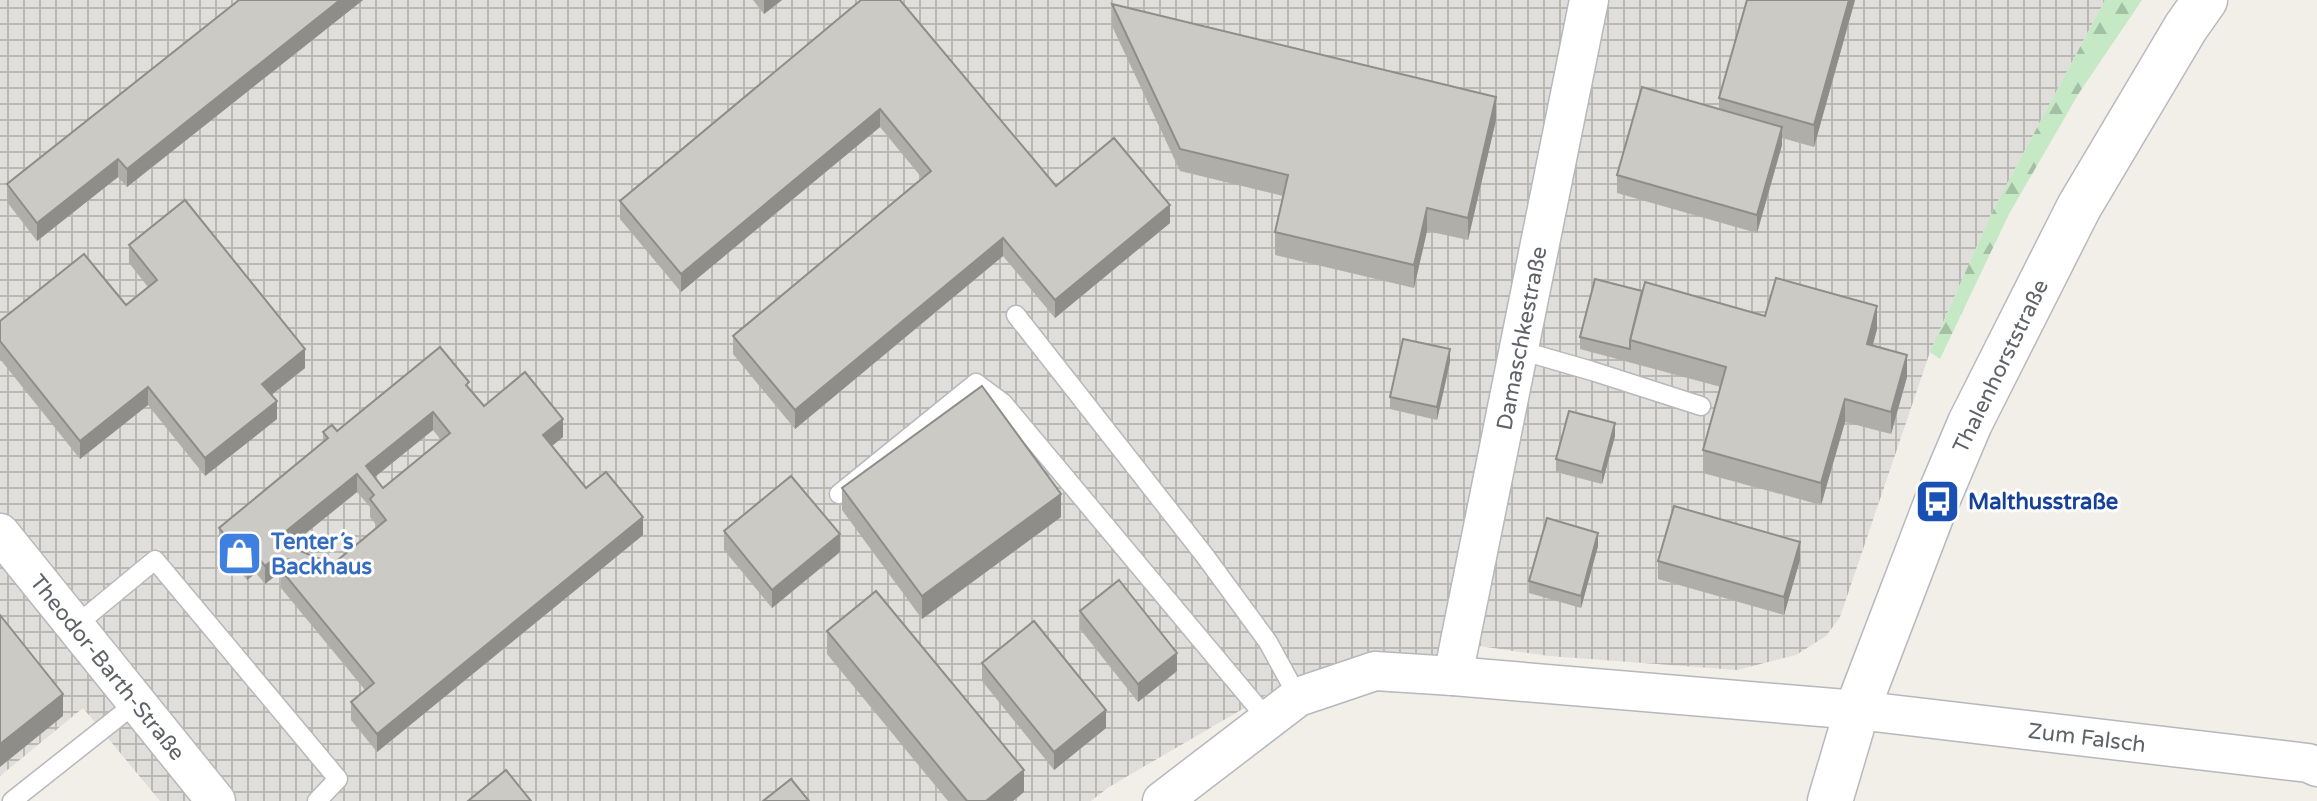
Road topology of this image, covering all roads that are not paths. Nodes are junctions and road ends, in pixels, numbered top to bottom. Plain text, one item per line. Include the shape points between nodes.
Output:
1 (1589, 0) edge
2 (2205, 0) edge
3 (1016, 315) dead end
4 (1519, 350) junction
5 (1701, 406) dead end
6 (839, 494) dead end
7 (0, 533) edge
8 (75, 626) junction
9 (1453, 676) junction
10 (1298, 697) junction
11 (136, 703) junction
12 (1857, 710) junction
13 (1268, 720) junction
14 (2314, 759) edge
15 (12, 801) edge
16 (216, 801) edge
17 (317, 801) edge
18 (1162, 801) edge
19 (1830, 801) edge

1 - 4 street, Damaschkestraße
2 - 12 main road, Thalenhorststraße via 2079,207 1970,423
3 - 10 lane via 1205,556 1268,642
4 - 5 lane
4 - 9 street, Damaschkestraße
6 - 13 lane via 976,383 1003,403
7 - 8 street, Theodor-Barth-Straße
8 - 11 street, Theodor-Barth-Straße
8 - 17 lane via 155,560 338,779
9 - 10 street via 1375,671
9 - 12 street
10 - 13 street
11 - 15 lane
11 - 16 street, Theodor-Barth-Straße
12 - 14 street, Zum Falsch
12 - 19 main road, Thalenhorststraße
13 - 18 street

